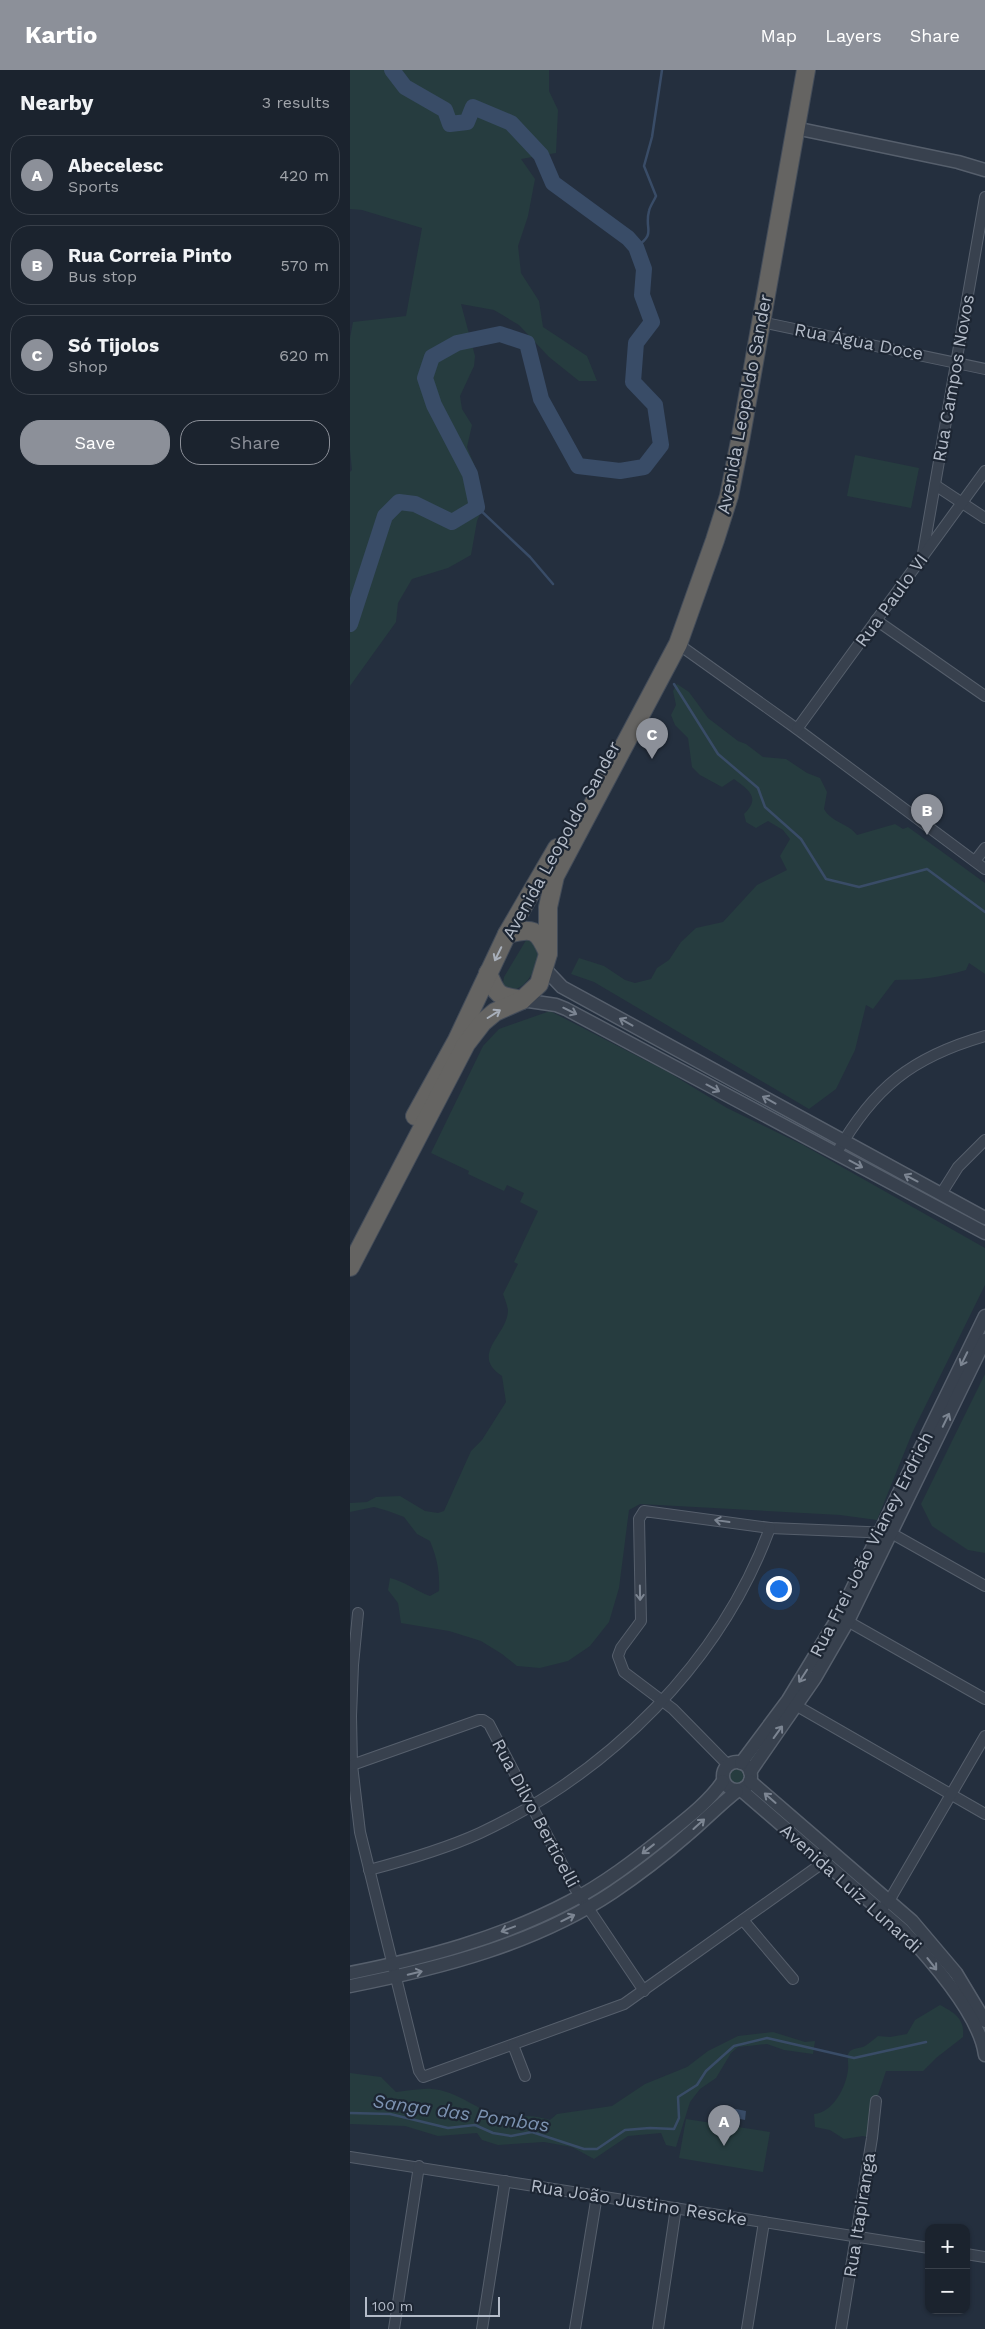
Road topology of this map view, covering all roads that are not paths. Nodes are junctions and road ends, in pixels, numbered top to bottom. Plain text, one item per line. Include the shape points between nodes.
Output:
1 (797, 70) edge
2 (806, 70) edge
3 (796, 128) junction
4 (985, 170) edge
5 (985, 197) edge
6 (762, 322) junction
7 (956, 361) junction
8 (985, 369) edge
9 (985, 471) edge
10 (935, 485) junction
11 (964, 502) junction
12 (985, 518) edge
13 (922, 559) junction
14 (876, 620) junction
15 (678, 644) junction
16 (985, 696) edge
17 (798, 729) junction
18 (985, 848) edge
19 (975, 862) junction
20 (985, 869) edge
21 (507, 934) junction
22 (546, 961) junction
23 (488, 973) junction
24 (522, 1000) junction
25 (985, 1036) edge
26 (985, 1140) edge
27 (844, 1141) junction
28 (836, 1154) junction
29 (941, 1194) junction
30 (985, 1218) edge
31 (985, 1233) edge
32 (350, 1241) edge
33 (350, 1267) edge
34 (985, 1316) edge
35 (985, 1340) edge
36 (770, 1528) junction
37 (886, 1532) junction
38 (985, 1586) edge
39 (358, 1613) dead end
40 (843, 1619) junction
41 (985, 1699) edge
42 (662, 1700) junction
43 (797, 1706) junction
44 (985, 1736) edge
45 (352, 1765) junction
46 (741, 1777) junction
47 (951, 1794) junction
48 (532, 1806) junction
49 (985, 1814) edge
50 (824, 1862) junction
51 (369, 1870) junction
52 (580, 1896) junction
53 (884, 1905) junction
54 (588, 1908) junction
55 (743, 1920) junction
56 (393, 1964) junction
57 (350, 1973) edge
58 (396, 1977) junction
59 (793, 1979) dead end
60 (350, 1986) edge
61 (644, 1991) junction
62 (985, 2020) edge
63 (513, 2045) junction
64 (984, 2048) edge
65 (525, 2076) dead end
66 (876, 2101) dead end
67 (350, 2156) edge
68 (419, 2166) junction
69 (505, 2181) junction
70 (597, 2195) junction
71 (676, 2208) junction
72 (764, 2222) junction
73 (856, 2236) junction
74 (925, 2247) edge
75 (970, 2255) edge
76 (985, 2258) edge
77 (394, 2329) edge
78 (482, 2329) edge
79 (574, 2329) edge
80 (658, 2329) edge
81 (747, 2329) edge
82 (840, 2329) edge

1 - 21 highway, Avenida Leopoldo Sander via 726,464 708,535 671,637 653,675
2 - 3 highway, Avenida Leopoldo Sander
3 - 4 street
3 - 6 highway, Avenida Leopoldo Sander
5 - 7 street, Rua Campos Novos
6 - 7 street, Rua Água Doce
6 - 15 highway, Avenida Leopoldo Sander via 729,496
7 - 8 street, Rua Água Doce
7 - 10 street, Rua Campos Novos
9 - 11 street, Rua Paulo VI
10 - 11 street
10 - 13 street, Rua Campos Novos
11 - 12 street
11 - 13 street, Rua Paulo VI
13 - 14 street, Rua Paulo VI
14 - 16 street
14 - 17 street, Rua Paulo VI
15 - 17 street
15 - 22 highway, Avenida Leopoldo Sander via 555,876 548,907
17 - 19 street
18 - 19 street
19 - 20 street
21 - 22 highway via 529,930 539,935
21 -> 23 highway, Avenida Leopoldo Sander
22 - 24 highway, Avenida Leopoldo Sander via 539,984
27 -> 22 street via 562,988
23 - 24 highway via 500,995
23 - 32 highway, Avenida Leopoldo Sander
24 -> 28 street via 566,1009
33 -> 24 highway, Avenida Leopoldo Sander via 466,1044 482,1022
25 - 27 street via 940,1051 903,1072 881,1091
26 - 29 street via 958,1168
27 - 28 street
29 -> 27 street
28 -> 31 street
29 - 30 street
34 -> 37 street, Rua Frei João Vianey Erdrich
37 -> 35 street, Rua Frei João Vianey Erdrich
36 - 37 street
36 - 42 street via 750,1576 724,1620 695,1662
36 -> 42 street via 647,1510 640,1514 641,1622 618,1656 624,1672
37 - 38 street
37 - 40 street, Rua Frei João Vianey Erdrich
39 - 45 street via 351,1690
40 - 41 street
40 - 43 street, Rua Frei João Vianey Erdrich
40 -> 46 street, Rua Frei João Vianey Erdrich
42 - 46 street
42 - 48 street via 600,1759
46 -> 43 street, Rua Frei João Vianey Erdrich
43 - 47 street
44 - 47 street
45 - 48 street, Rua Dilvo Berticelli via 484,1720
45 - 51 street via 360,1832
46 - 50 street, Avenida Luiz Lunardi
46 -> 52 street via 723,1772 723,1781 705,1801 656,1844
53 -> 46 street, Avenida Luiz Lunardi
54 -> 46 street, Rua Frei João Vianey Erdrich via 664,1854
47 - 49 street
47 - 53 street
48 - 51 street via 453,1844
48 - 52 street, Rua Dilvo Berticelli
50 - 53 street, Avenida Luiz Lunardi
50 - 55 street
51 - 56 street
52 - 54 street, Rua Dilvo Berticelli
52 -> 56 street via 494,1934 449,1950
53 - 62 street, Avenida Luiz Lunardi via 912,1921 942,1955
53 -> 64 street, Avenida Luiz Lunardi via 959,2001
58 -> 54 street, Rua Frei João Vianey Erdrich via 508,1944
54 - 61 street, Rua Dilvo Berticelli
55 - 59 street
55 - 61 street
56 - 57 street
56 - 58 street
58 - 60 street, Rua Frei João Vianey Erdrich
58 - 63 street via 418,2071 423,2077
61 - 63 street via 624,2004
63 - 65 street
66 - 73 street, Rua Itapiranga
67 - 68 street, Rua João Justino Rescke
68 - 69 street, Rua João Justino Rescke
68 - 77 street
69 - 70 street, Rua João Justino Rescke
69 - 78 street
70 - 71 street, Rua João Justino Rescke
70 - 79 street
71 - 72 street, Rua João Justino Rescke
71 - 80 street
72 - 73 street, Rua João Justino Rescke
72 - 81 street
73 - 74 street, Rua João Justino Rescke
73 - 82 street, Rua Itapiranga
75 - 76 street

